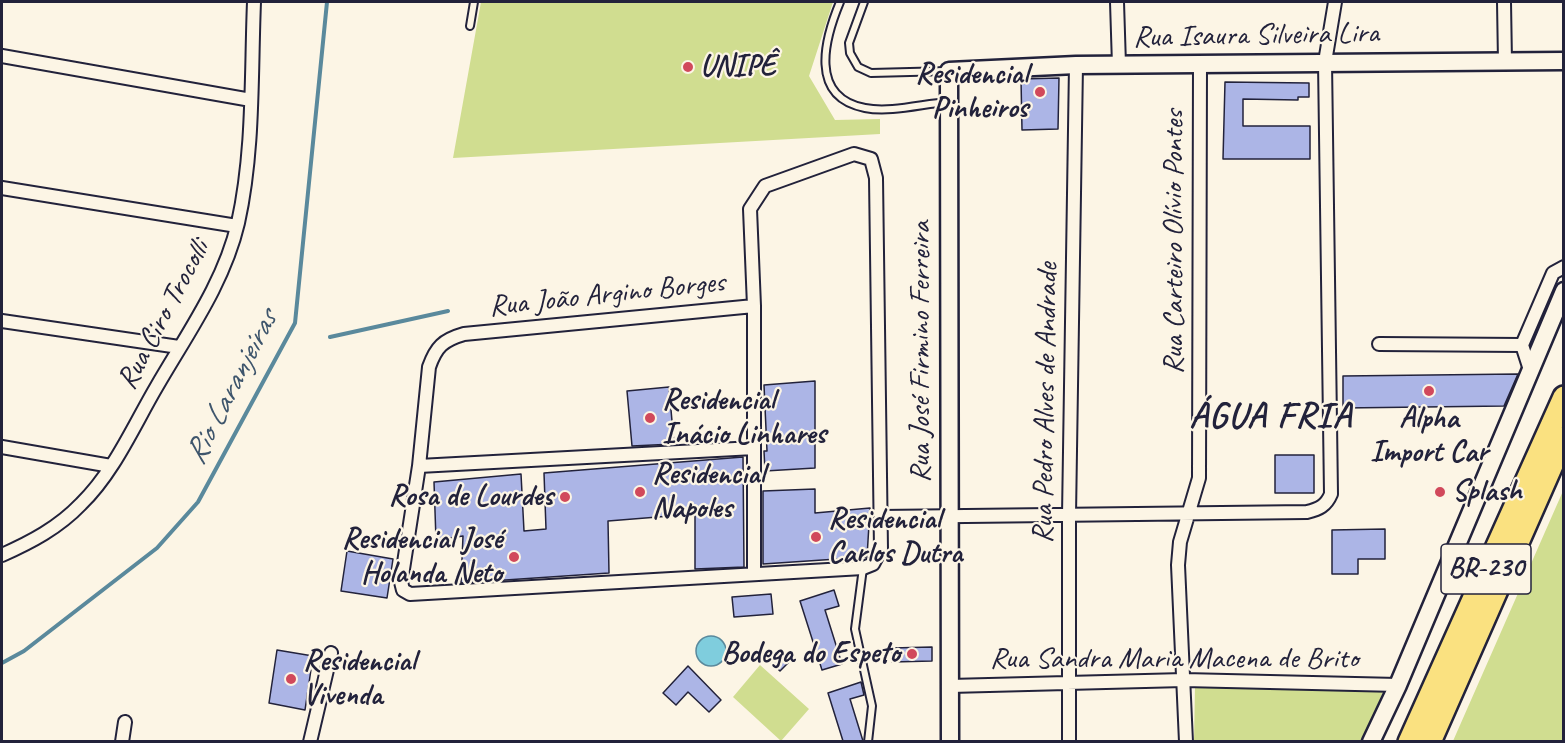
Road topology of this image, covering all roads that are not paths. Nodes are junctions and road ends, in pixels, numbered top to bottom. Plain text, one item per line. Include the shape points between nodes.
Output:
1 (254, 2) edge
2 (474, 2) edge
3 (840, 2) edge
4 (864, 2) edge
5 (1117, 2) edge
6 (1335, 2) edge
7 (1504, 2) edge
8 (470, 26) dead end
9 (2, 56) edge
10 (1563, 61) edge
11 (1325, 62) junction
12 (1505, 62) junction
13 (1200, 64) junction
14 (1076, 65) junction
15 (1119, 65) junction
16 (949, 71) junction
17 (251, 100) junction
18 (949, 101) junction
19 (2, 188) edge
20 (237, 226) junction
21 (1563, 267) edge
22 (1563, 291) edge
23 (754, 306) junction
24 (2, 321) edge
25 (1379, 344) dead end
26 (1522, 345) junction
27 (179, 347) junction
28 (1531, 373) junction
29 (1563, 397) edge
30 (1563, 438) edge
31 (2, 447) edge
32 (754, 448) junction
33 (111, 466) junction
34 (419, 466) junction
35 (1190, 514) junction
36 (948, 515) junction
37 (1069, 515) junction
38 (881, 517) junction
39 (2, 555) edge
40 (863, 568) junction
41 (754, 573) junction
42 (331, 653) dead end
43 (1184, 680) junction
44 (1068, 683) junction
45 (1398, 685) junction
46 (950, 686) junction
47 (125, 722) dead end
48 (122, 741) edge
49 (310, 741) edge
50 (868, 741) edge
51 (950, 741) edge
52 (1069, 741) edge
53 (1186, 741) edge
54 (1371, 741) edge
55 (1410, 741) edge
56 (1430, 741) edge

1 - 17 street, Rua Ciro Trocolli
2 - 8 lane
3 - 18 lane via 823,59 825,72 838,94 863,108 876,109
4 - 16 lane via 849,43 858,67 871,74
5 - 15 street
6 - 11 street
7 - 12 street
9 - 17 street
10 - 12 main road, Rua Isaura Silveira Lira
11 - 12 main road, Rua Isaura Silveira Lira
11 - 13 main road, Rua Isaura Silveira Lira
11 - 35 street via 1331,494 1319,509 1307,512
13 - 15 main road, Rua Isaura Silveira Lira
13 - 35 street, Rua Carteiro Olívio Pontes via 1199,478
14 - 15 main road, Rua Isaura Silveira Lira
14 - 16 main road, Rua Isaura Silveira Lira
14 - 37 street, Rua Pedro Alves de Andrade
16 - 18 main road, Rua José Firmino Ferreira
17 - 20 street, Rua Ciro Trocolli via 246,174
18 - 36 main road, Rua José Firmino Ferreira
19 - 20 street
20 - 27 street, Rua Ciro Trocolli via 221,273
21 - 26 street via 1553,273
22 - 28 main road
23 - 32 street
23 - 34 street, Rua João Argino Borges via 464,334 442,342 429,367
23 - 38 street via 750,209 765,186 854,154 871,159 876,178
24 - 27 street
25 - 26 street
26 - 28 street
27 - 33 street, Rua Ciro Trocolli
28 - 45 main road
29 - 55 highway, BR-230
30 - 56 highway, BR-230
31 - 33 street
32 - 34 street
32 - 41 street
33 - 39 street, Rua Ciro Trocolli via 83,503 62,522 33,542
34 - 41 street via 401,582 403,590 410,594
35 - 37 street
35 - 43 street, Rua Carteiro Olívio Pontes via 1180,542 1178,565
36 - 37 street
36 - 38 street
36 - 46 main road, Rua José Firmino Ferreira
37 - 44 street, Rua Pedro Alves de Andrade
38 - 40 street via 881,549 873,564
40 - 41 street
40 - 50 lane via 855,629 872,706
42 - 49 street
43 - 44 street, Rua Sandra Maria Macena de Brito
43 - 45 street, Rua Sandra Maria Macena de Brito
43 - 53 street, Rua Carteiro Olívio Pontes
44 - 46 street, Rua Sandra Maria Macena de Brito
44 - 52 street, Rua Pedro Alves de Andrade
45 - 54 main road
46 - 51 main road, Rua José Firmino Ferreira
47 - 48 street

